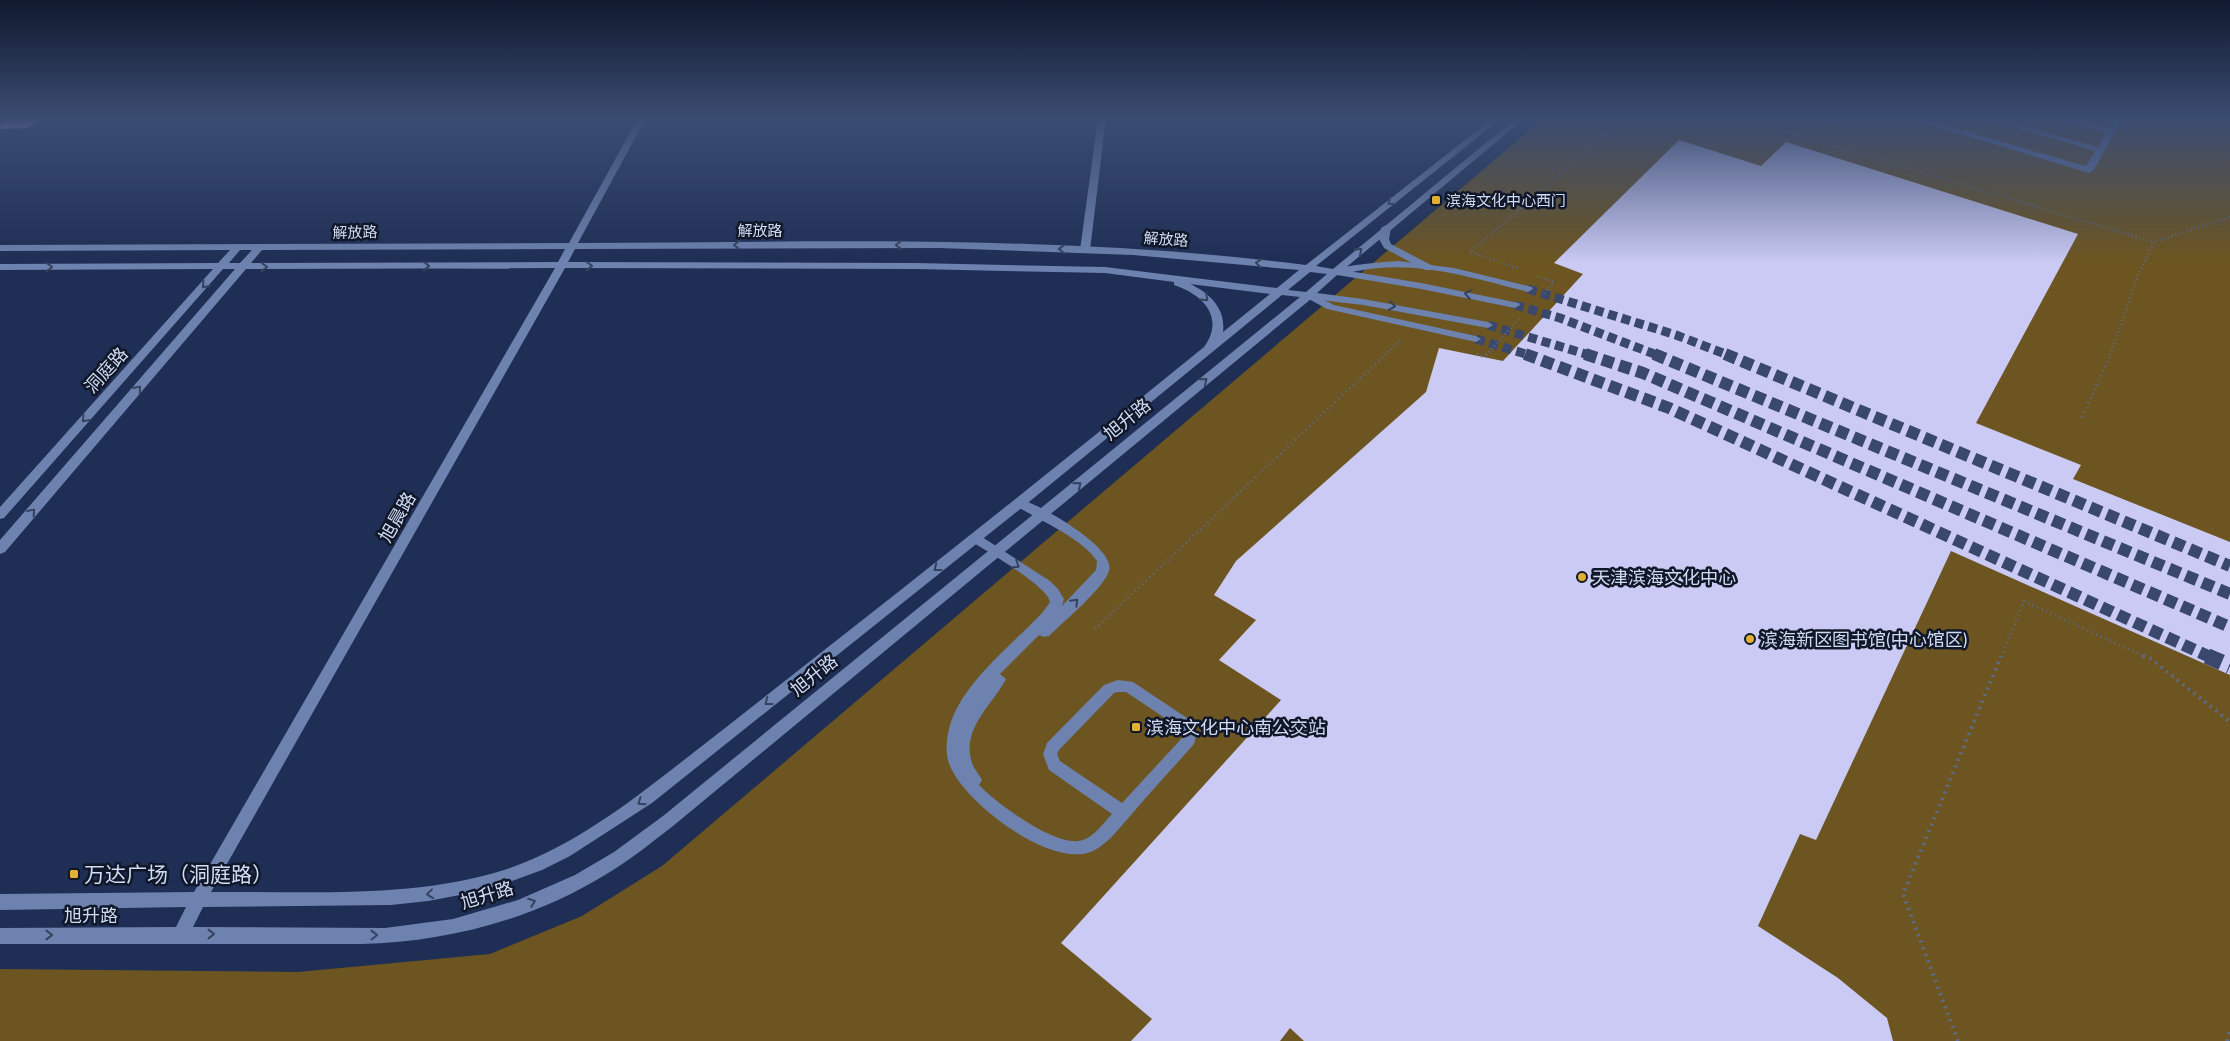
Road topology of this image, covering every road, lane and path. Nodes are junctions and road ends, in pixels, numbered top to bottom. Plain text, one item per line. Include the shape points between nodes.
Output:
1 (615, 167) edge
2 (1096, 167) edge
3 (1437, 167) edge
4 (1461, 167) edge
5 (1569, 167) edge
6 (1903, 167) edge
7 (2076, 167) edge
8 (2090, 167) edge
9 (2230, 217) edge
10 (1386, 228) junction
11 (2154, 242) junction
12 (572, 245) junction
13 (0, 248) edge
14 (237, 248) junction
15 (259, 248) junction
16 (1085, 250) junction
17 (561, 266) junction
18 (0, 267) edge
19 (221, 267) junction
20 (243, 267) junction
21 (1429, 268) junction
22 (1517, 268) dead end
23 (1307, 269) junction
24 (1333, 273) junction
25 (1144, 274) junction
26 (1536, 275) dead end
27 (1554, 282) dead end
28 (1528, 289) tunnel mouth
29 (1282, 291) junction
30 (1309, 295) junction
31 (1515, 305) tunnel mouth
32 (1488, 325) tunnel mouth
33 (1402, 338) dead end
34 (1476, 339) tunnel mouth
35 (1207, 352) junction
36 (1475, 354) dead end
37 (1484, 357) dead end
38 (2082, 417) dead end
39 (1020, 503) junction
40 (0, 515) edge
41 (1040, 516) junction
42 (975, 538) junction
43 (0, 549) edge
44 (996, 552) junction
45 (1095, 628) dead end
46 (2230, 722) edge
47 (1122, 813) junction
48 (1094, 842) junction
49 (198, 900) junction
50 (0, 902) edge
51 (181, 934) junction
52 (0, 936) edge
53 (2230, 1028) edge
54 (1958, 1041) edge
55 (2227, 1041) edge

1 - 12 street, 旭晨路
2 - 16 street
3 -> 23 street, 旭升路
4 - 10 street, 旭升路
5 - 22 path via 1470,252
6 - 11 path
7 - 8 street via 2088,170
9 - 11 path
10 - 21 street via 1384,239 1387,246
24 -> 10 street, 旭升路
11 - 38 path via 2139,273 2109,358
12 - 15 street, 解放路
16 -> 12 street, 解放路 via 939,245
12 - 17 street, 旭晨路
13 - 14 street, 解放路
14 - 15 street, 解放路
14 - 19 street, 洞庭路
15 - 20 street
23 -> 16 street, 解放路 via 1187,256
20 -> 17 street, 解放路
17 -> 25 street, 解放路 via 1008,267
17 - 49 street, 旭晨路
18 -> 19 street, 解放路
19 - 20 street, 解放路
19 -> 40 street, 洞庭路
43 -> 20 street
21 - 24 street via 1380,265
21 - 28 street
23 - 24 street, 解放路
23 - 29 street, 旭升路
24 - 30 street, 旭升路
31 -> 24 street, 解放路 via 1434,288
25 - 29 street, 解放路
25 -> 35 street via 1183,284 1214,307 1217,334
26 - 27 path
29 - 30 street, 解放路
29 - 35 street, 旭升路
30 -> 32 street, 解放路
30 - 34 street via 1331,307
41 -> 30 street, 旭升路
33 - 45 path
35 - 39 street, 旭升路
36 - 37 path
39 - 41 street
39 - 42 street, 旭升路
41 - 44 street, 旭升路
48 -> 41 street via 1065,842 1046,835 980,788 970,775 963,753 965,730 981,700 1104,569 1099,554 1078,537
42 - 44 street
42 -> 49 street, 旭升路 via 647,798 536,865 461,889 428,894 357,899
44 -> 48 street via 1052,589 1057,597 1056,606 968,702 956,735 958,768 974,792 1043,840 1083,848
51 -> 44 street, 旭升路 via 422,933 485,918 552,894 586,878 668,821
46 - 54 path via 2151,659 2024,601 1904,894
47 - 47 street via 1054,765 1050,754 1052,747 1109,689 1128,686 1185,724 1190,732 1189,740
47 - 48 street
49 - 50 street, 旭升路
49 - 51 street, 旭晨路
52 -> 51 street, 旭升路
53 - 55 path

